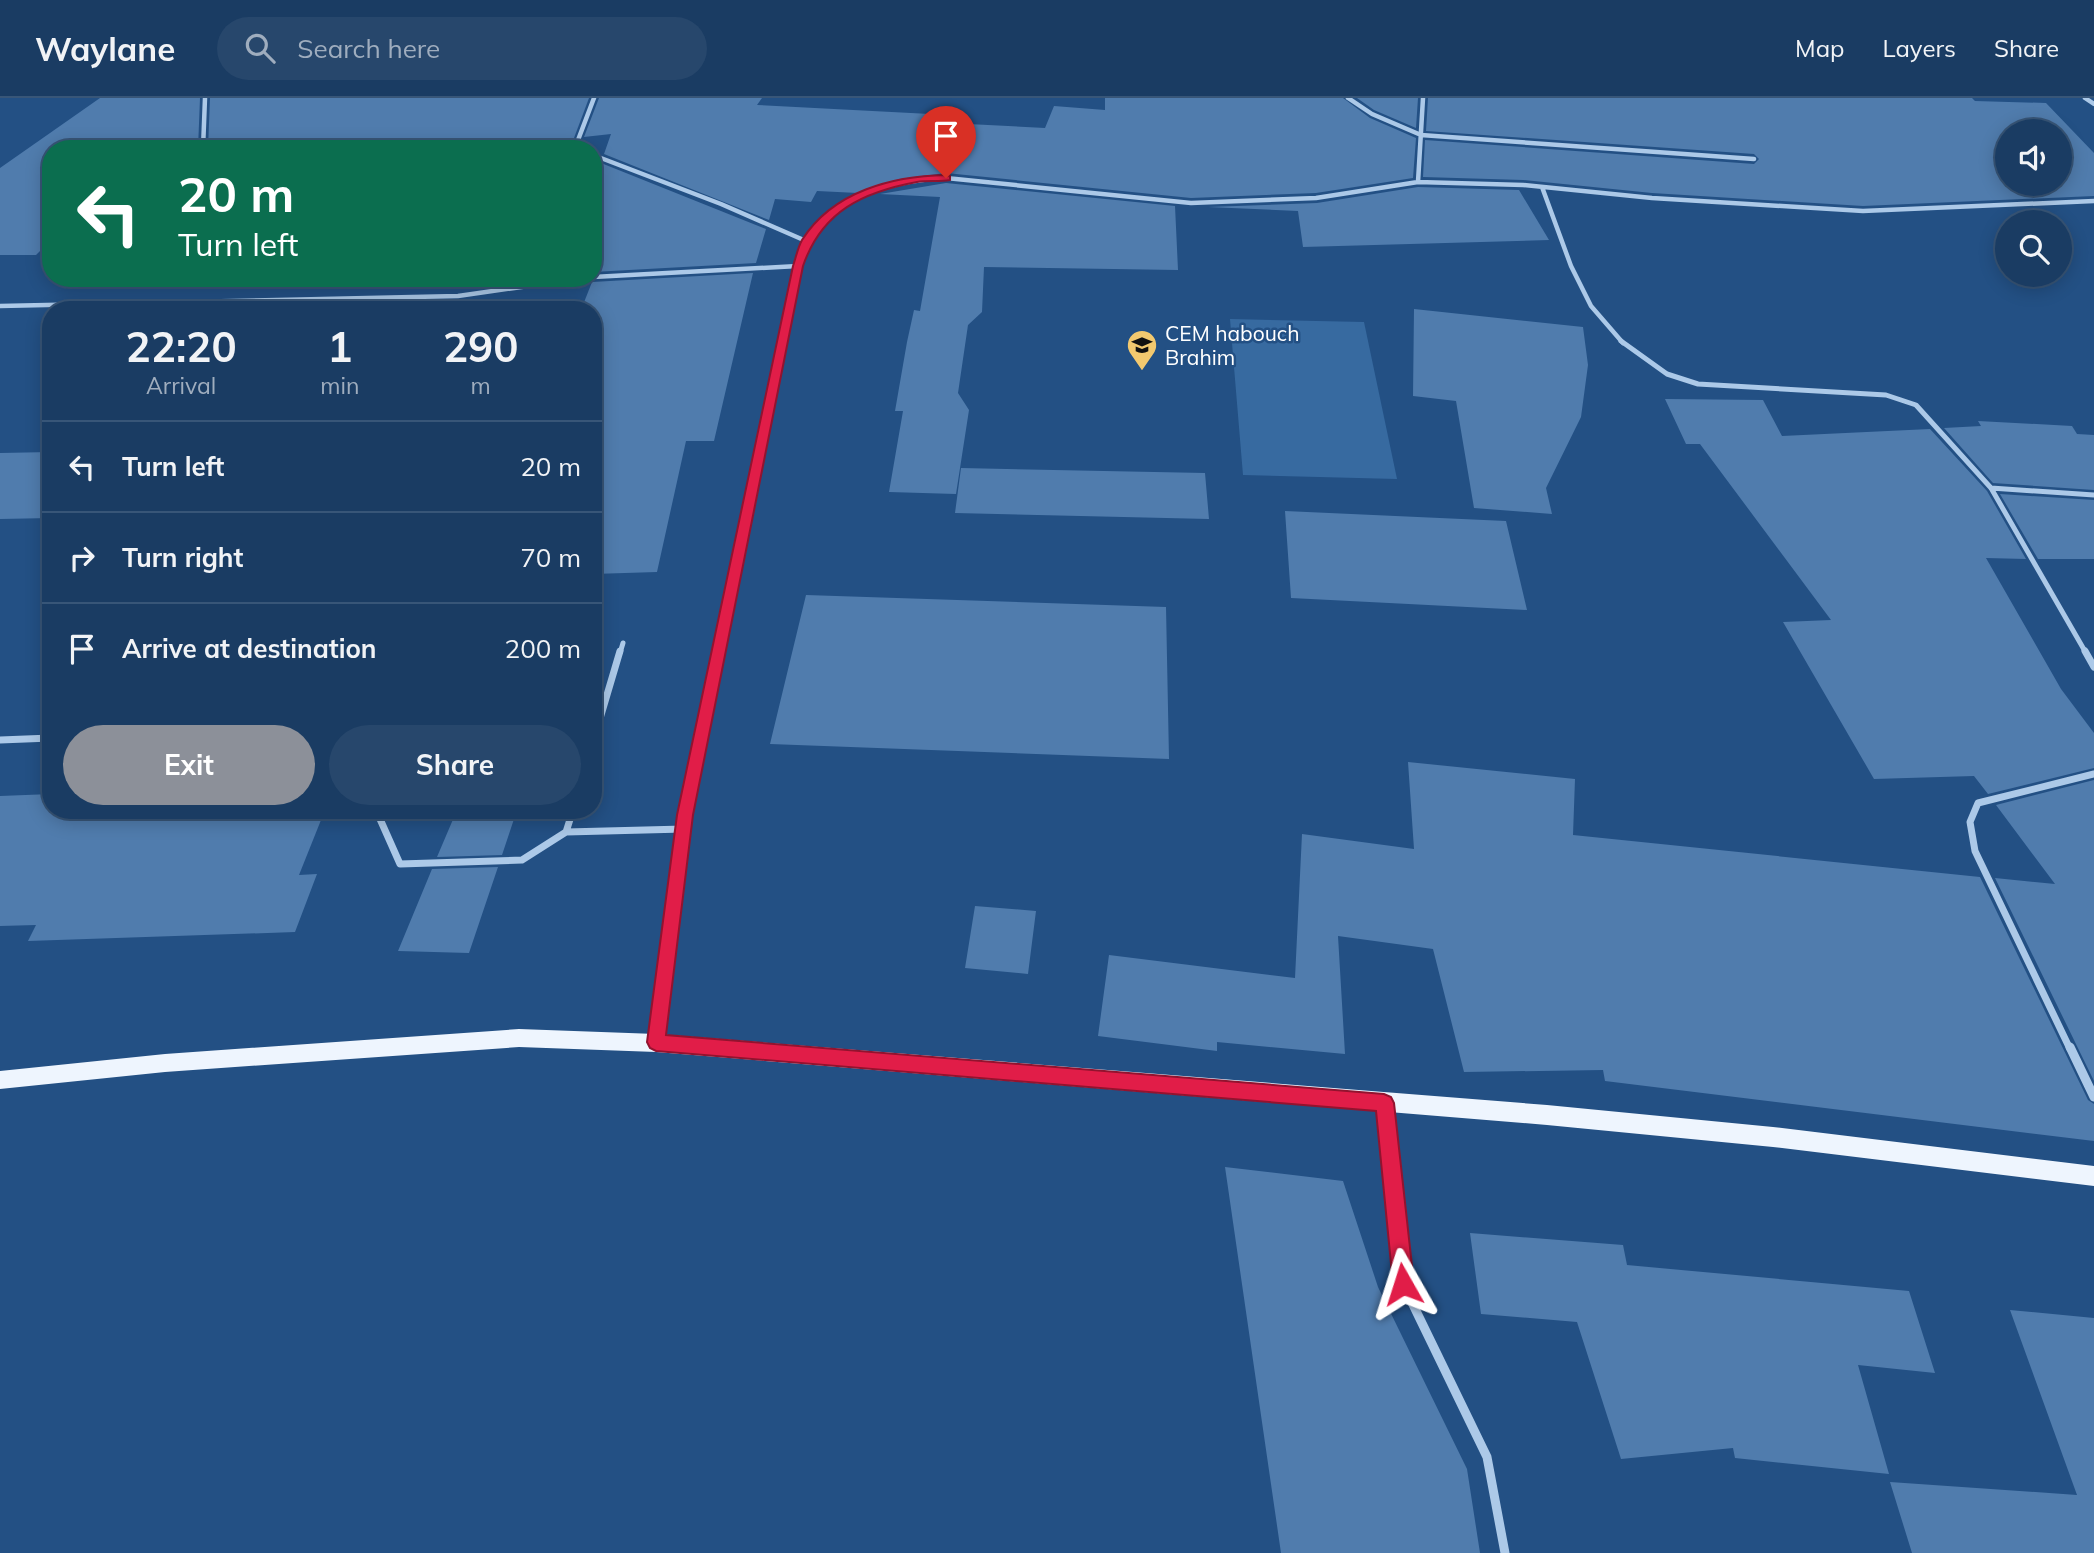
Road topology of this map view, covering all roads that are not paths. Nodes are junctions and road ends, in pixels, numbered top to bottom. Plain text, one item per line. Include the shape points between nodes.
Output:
1 (205, 98) edge
2 (594, 98) edge
3 (1348, 98) edge
4 (1423, 98) edge
5 (2085, 98) edge
6 (2094, 104) edge
7 (1421, 135) junction
8 (203, 140) edge
9 (578, 140) edge
10 (602, 158) edge
11 (1754, 159) dead end
12 (1418, 182) junction
13 (1542, 187) junction
14 (2094, 201) edge
15 (806, 241) junction
16 (798, 266) junction
17 (602, 277) edge
18 (521, 287) edge
19 (229, 301) edge
20 (42, 305) edge
21 (0, 306) edge
22 (1991, 488) junction
23 (2094, 495) edge
24 (623, 643) dead end
25 (2094, 667) edge
26 (602, 712) edge
27 (42, 738) edge
28 (0, 740) edge
29 (2094, 774) edge
30 (380, 819) edge
31 (570, 819) edge
32 (684, 829) junction
33 (566, 832) junction
34 (656, 1042) junction
35 (0, 1080) edge
36 (2094, 1097) edge
37 (1384, 1103) junction
38 (2094, 1176) edge
39 (1505, 1553) edge

1 - 8 street
2 - 9 street
3 - 7 street
4 - 7 street
5 - 6 street
7 - 11 street
7 - 12 street
10 - 15 street
12 - 13 street
12 - 15 street via 1306,199 1191,204 920,178 868,190 829,216
13 - 14 street via 1863,211
13 - 22 street via 1591,306 1615,335 1648,362 1698,384 1902,398 1916,405
15 - 16 street
16 - 17 street
16 - 32 street
18 - 19 street via 458,296
20 - 21 street
22 - 23 street
22 - 25 street
24 - 26 street
27 - 28 street
29 - 36 street via 1978,803 1970,813 1968,827 1987,880
30 - 33 street via 401,864 522,860
31 - 33 street
32 - 33 street
32 - 34 street
34 - 35 main road via 519,1038 165,1063
34 - 37 main road
37 - 38 main road via 1760,1135
37 - 39 street via 1403,1284 1487,1457

